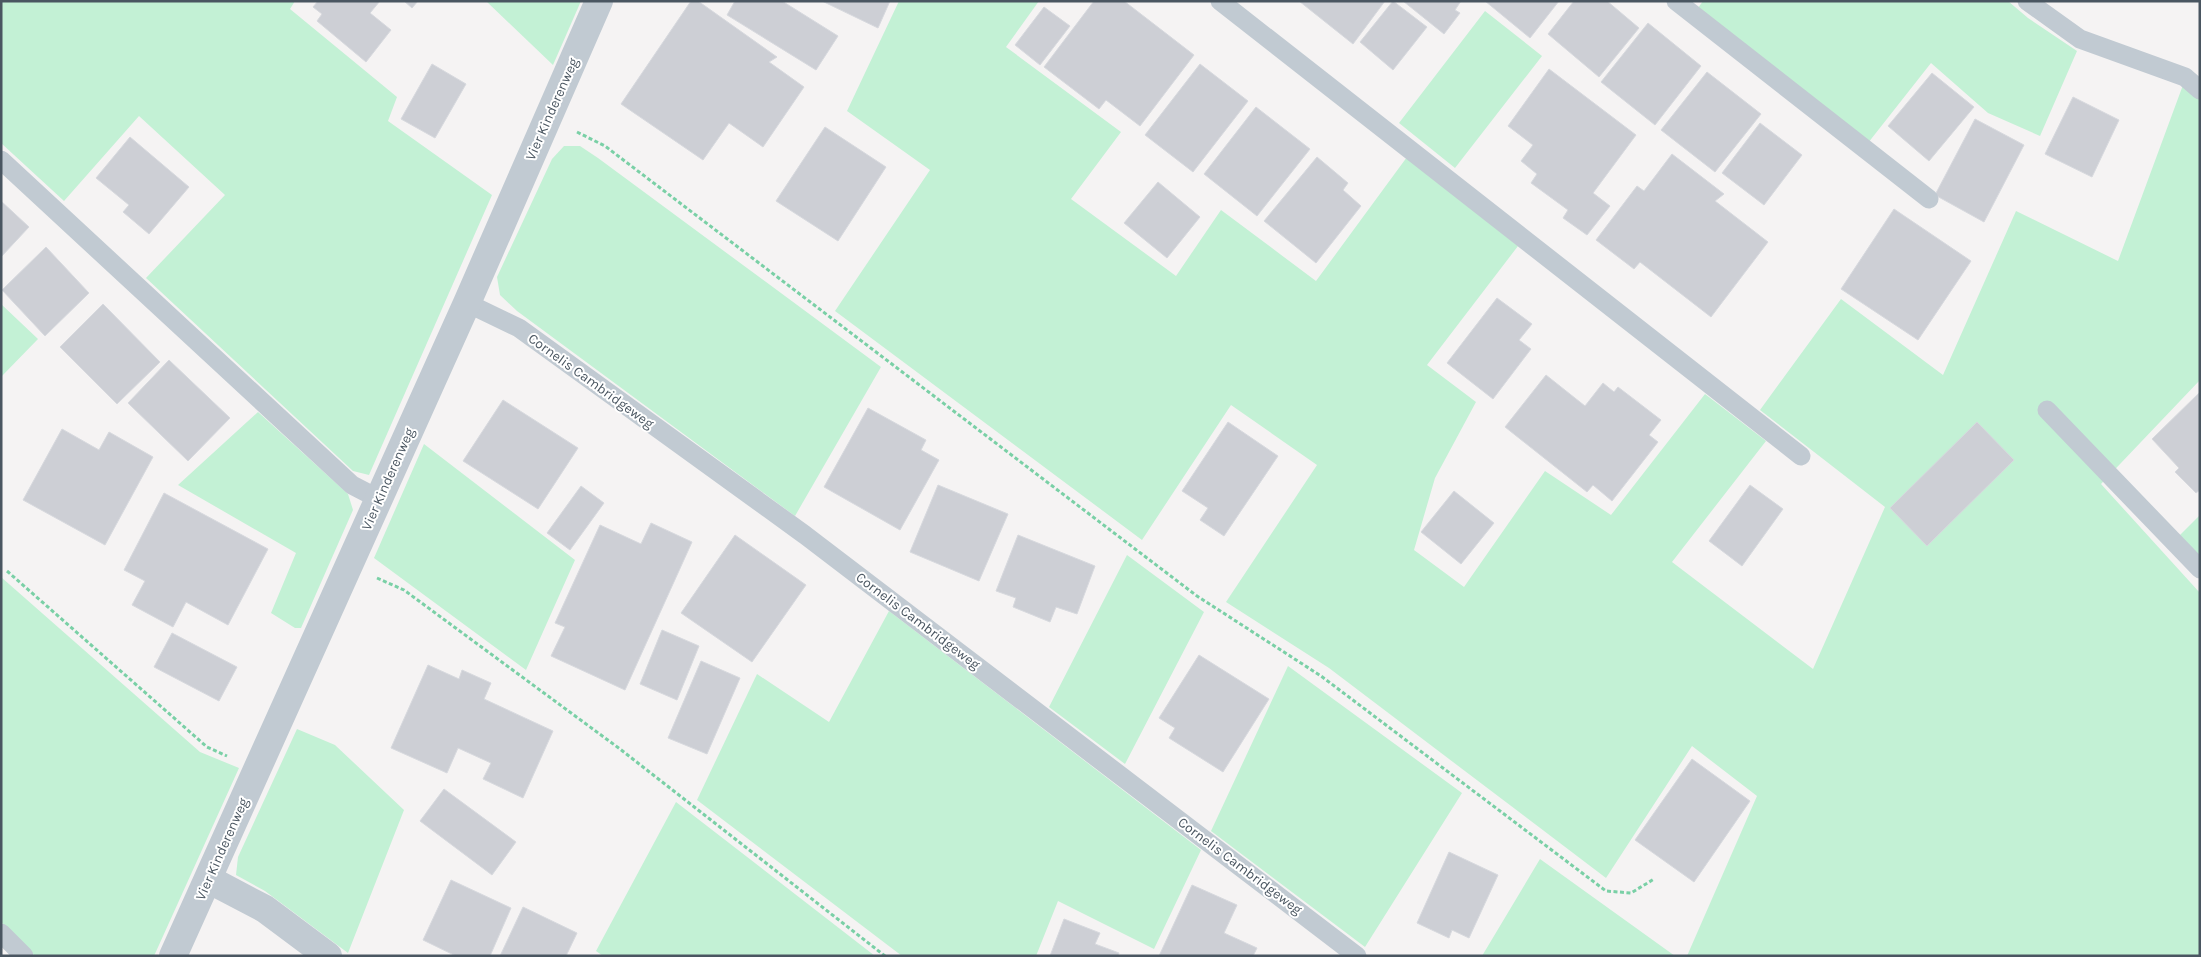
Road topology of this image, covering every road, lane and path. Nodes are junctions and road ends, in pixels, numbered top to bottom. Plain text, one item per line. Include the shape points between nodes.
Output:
1 (599, 1) edge
2 (1220, 1) edge
3 (1676, 1) edge
4 (2027, 1) edge
5 (2200, 90) edge
6 (548, 118) junction
7 (1, 160) edge
8 (1929, 199) dead end
9 (467, 303) junction
10 (2047, 410) dead end
11 (1801, 456) dead end
12 (379, 499) junction
13 (350, 565) junction
14 (2200, 569) edge
15 (7, 571) dead end
16 (258, 769) junction
17 (1654, 878) dead end
18 (208, 879) junction
19 (1, 933) edge
20 (24, 956) edge
21 (173, 956) edge
22 (328, 956) edge
23 (884, 956) edge
24 (1357, 956) edge

1 - 6 street, Vier Kinderenweg
2 - 11 lane
3 - 8 lane
4 - 5 lane via 2080,39 2185,77
6 - 9 street, Vier Kinderenweg
6 - 17 path via 605,146 1197,596 1321,676 1606,891 1631,893
7 - 12 lane via 352,485
9 - 12 street, Vier Kinderenweg
9 - 24 lane, Cornelis Cambridgeweg via 519,328 805,535
10 - 14 lane
12 - 13 street, Vier Kinderenweg
13 - 16 street, Vier Kinderenweg
13 - 23 path via 404,590 620,749
15 - 16 path via 207,747
16 - 18 street, Vier Kinderenweg
18 - 21 street, Vier Kinderenweg
18 - 22 street via 265,909
19 - 20 lane

